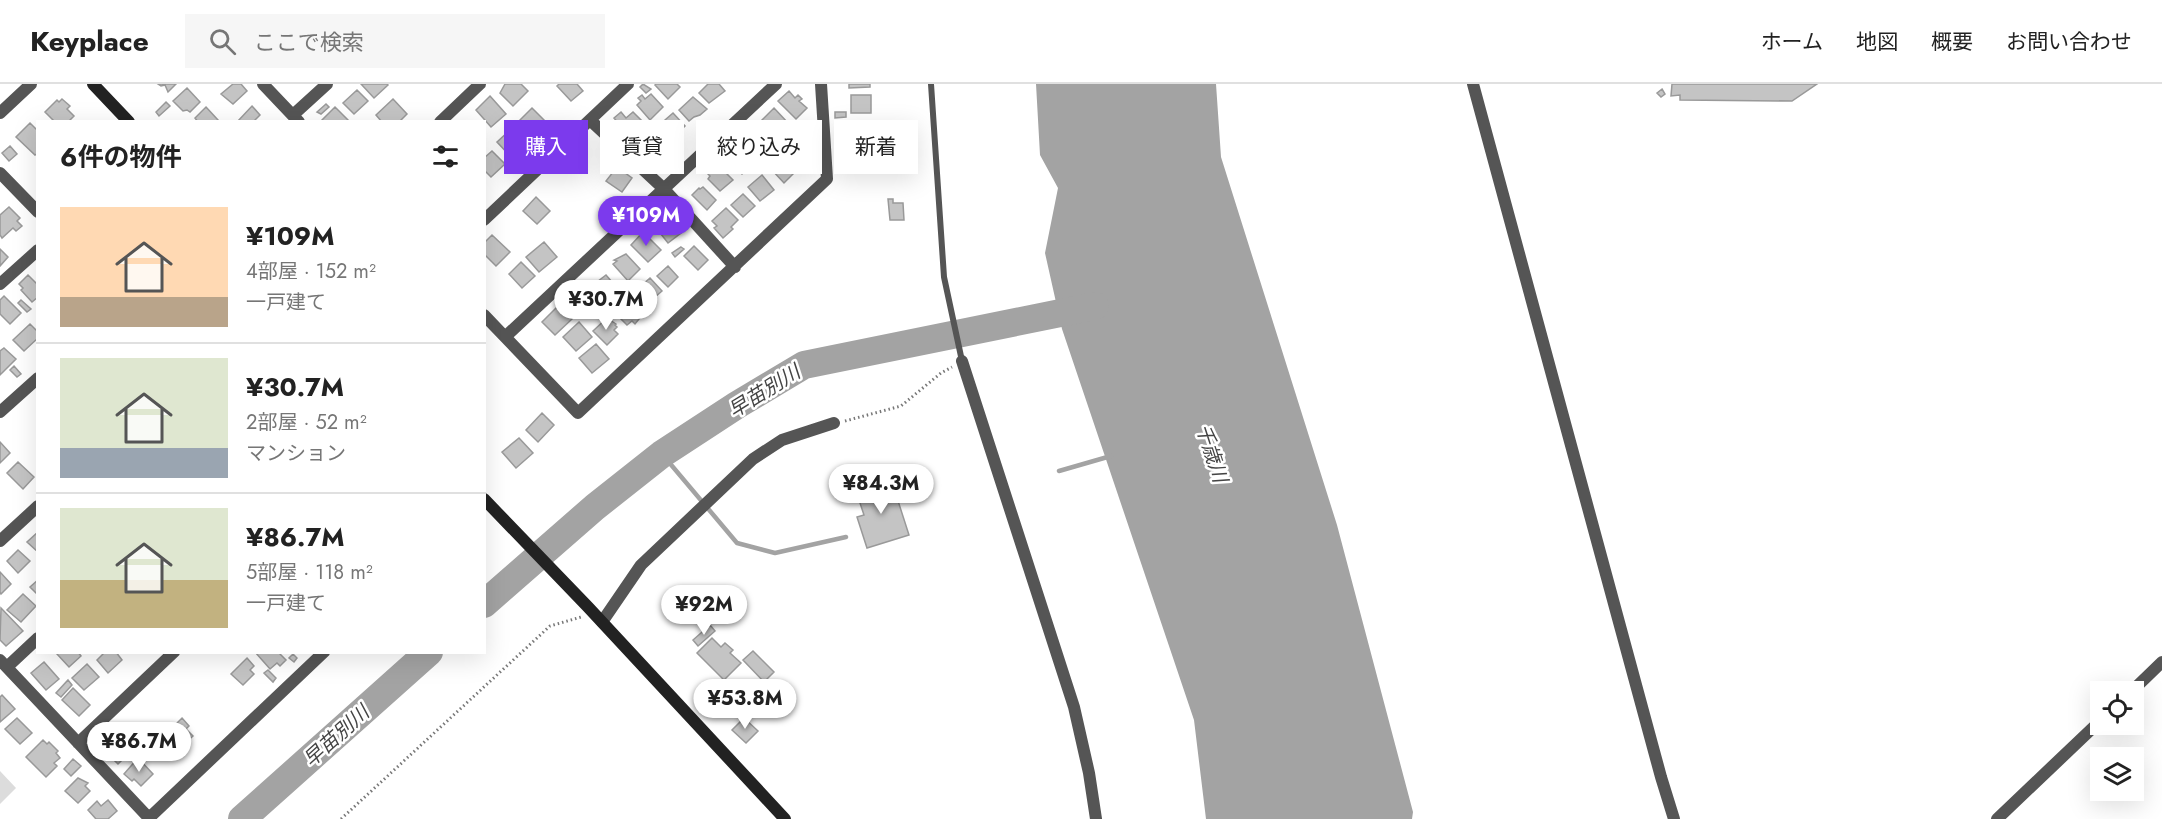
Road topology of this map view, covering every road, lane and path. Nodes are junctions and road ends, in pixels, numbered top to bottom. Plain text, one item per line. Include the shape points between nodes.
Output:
1 (31, 84) edge
2 (93, 84) edge
3 (263, 84) edge
4 (327, 84) edge
5 (480, 84) edge
6 (628, 84) edge
7 (776, 84) edge
8 (821, 84) edge
9 (931, 84) edge
10 (1473, 84) edge
11 (0, 113) edge
12 (296, 118) edge
13 (127, 120) edge
14 (442, 120) edge
15 (590, 120) junction
16 (0, 173) edge
17 (664, 189) junction
18 (36, 210) edge
19 (486, 218) edge
20 (36, 252) edge
21 (735, 267) junction
22 (0, 284) edge
23 (486, 317) edge
24 (505, 337) junction
25 (962, 361) junction
26 (36, 380) edge
27 (0, 412) edge
28 (834, 423) joint
29 (486, 501) edge
30 (36, 508) edge
31 (0, 541) edge
32 (595, 614) junction
33 (36, 639) edge
34 (172, 654) edge
35 (322, 654) edge
36 (2162, 662) edge
37 (4, 663) edge
38 (2142, 681) edge
39 (2090, 731) edge
40 (78, 743) junction
41 (341, 819) edge
42 (785, 819) edge
43 (1096, 819) edge
44 (1674, 819) edge
45 (1997, 819) edge

1 - 11 street
2 - 13 street
3 - 12 street
4 - 12 street
5 - 14 street
6 - 15 street
7 - 17 street
8 - 21 street via 827,179
9 - 25 lane via 944,277
10 - 44 street
15 - 17 street
15 - 19 street
16 - 18 street
17 - 21 street
17 - 24 street
20 - 22 street
21 - 24 street via 578,413
23 - 24 street
25 - 28 path via 902,406
25 - 43 street via 1074,707
26 - 27 street
28 - 32 street via 782,440 753,459
29 - 32 street
30 - 31 street
32 - 41 path via 550,626
32 - 42 street
33 - 37 street
34 - 40 street
35 - 40 street via 149,818
36 - 38 street
37 - 40 street
39 - 45 street

